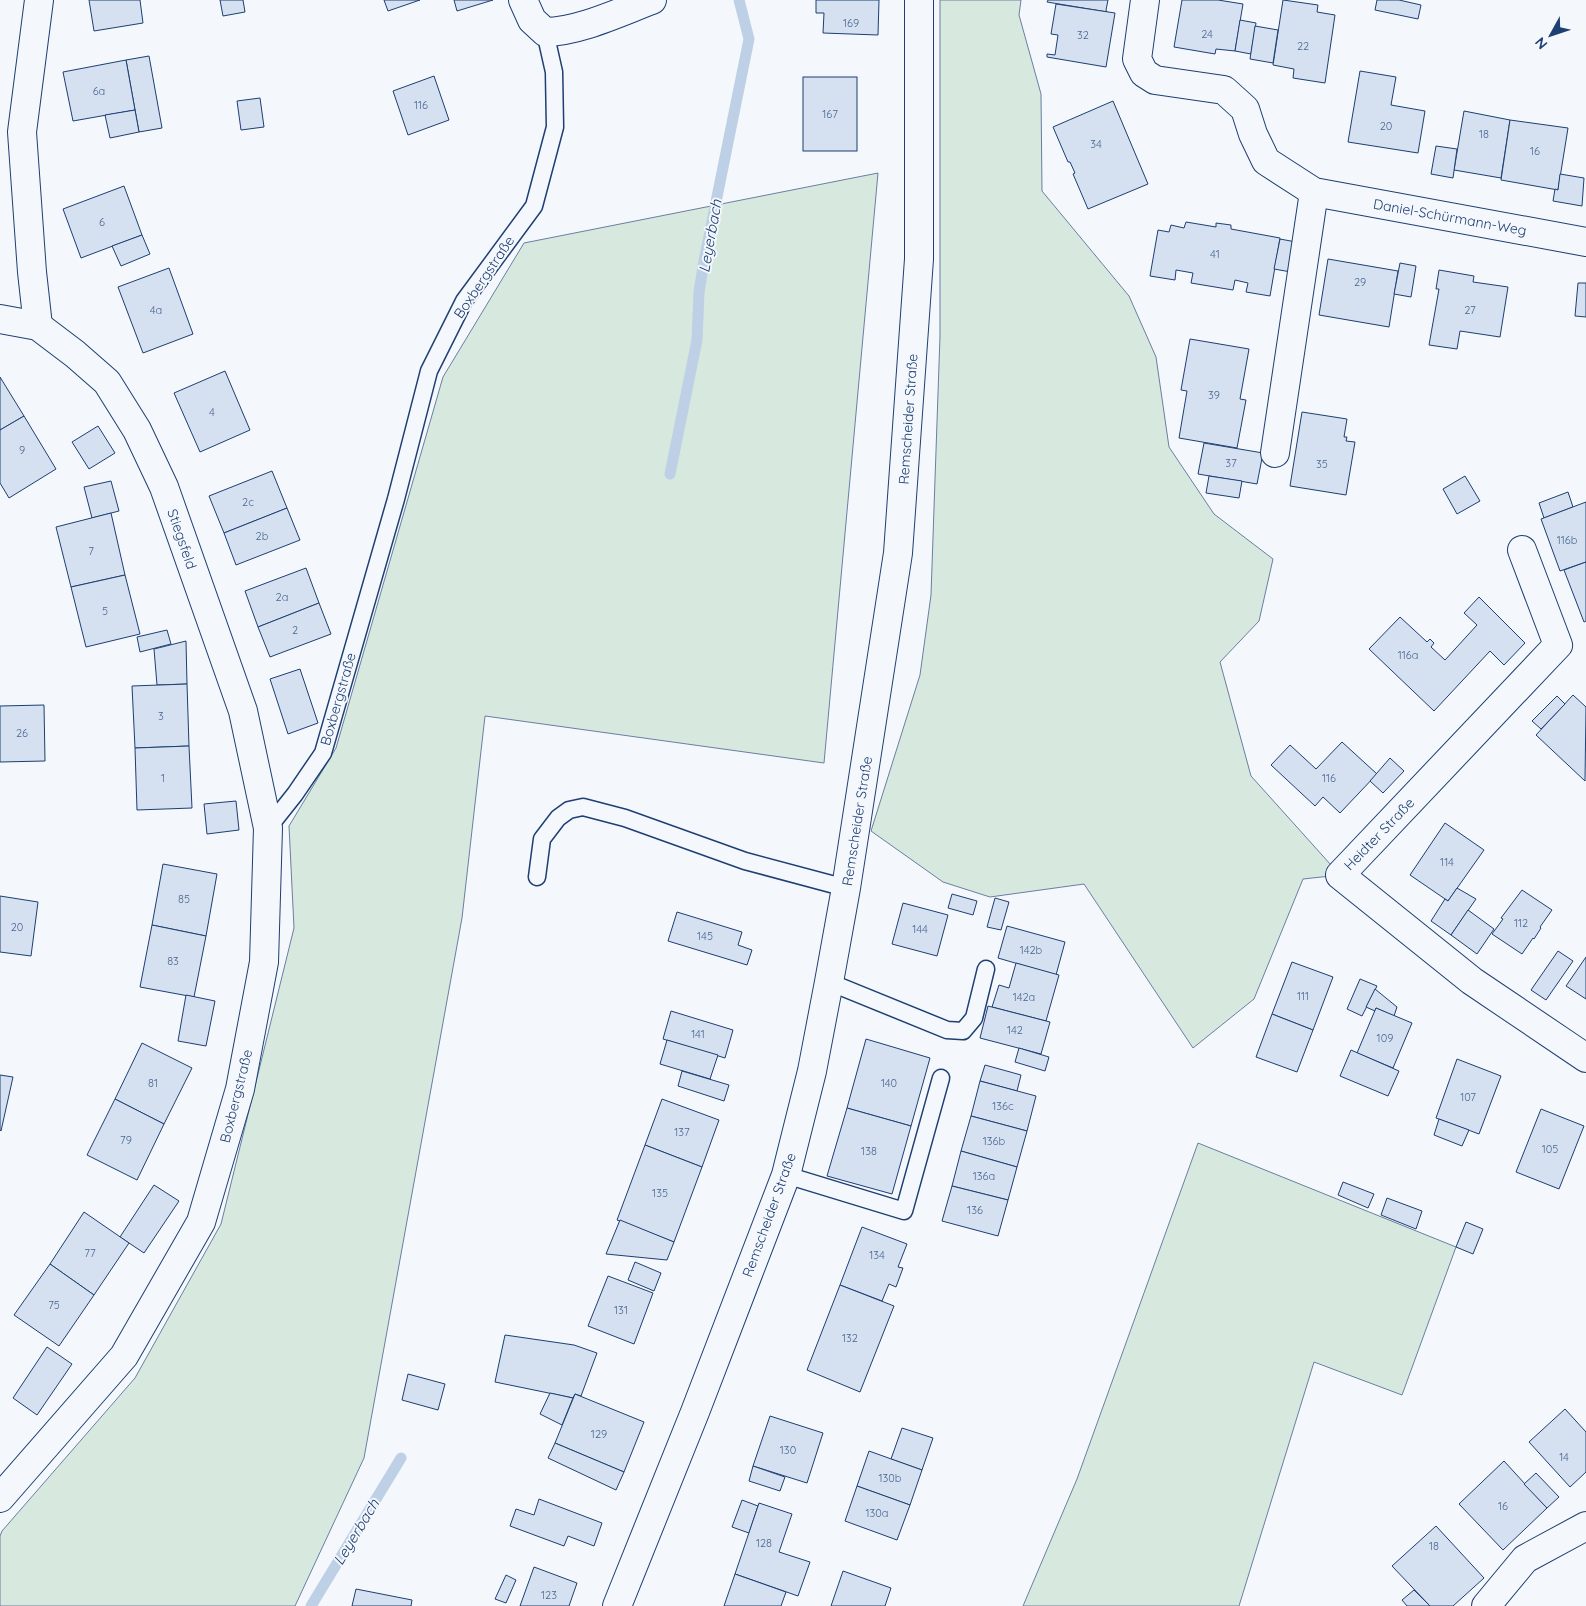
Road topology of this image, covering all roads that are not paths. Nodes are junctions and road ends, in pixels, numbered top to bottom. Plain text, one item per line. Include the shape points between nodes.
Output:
1 (39, 0) edge
2 (523, 0) edge
3 (652, 0) edge
4 (919, 0) edge
5 (1145, 0) edge
6 (544, 32) junction
7 (1314, 192) junction
8 (1586, 242) edge
9 (0, 319) edge
10 (38, 326) junction
11 (1275, 453) dead end
12 (1522, 550) dead end
13 (268, 828) junction
14 (536, 877) dead end
15 (846, 888) junction
16 (986, 968) dead end
17 (829, 982) junction
18 (1586, 1058) edge
19 (941, 1078) dead end
20 (786, 1175) junction
21 (0, 1498) edge
22 (1586, 1526) edge
23 (617, 1606) edge
24 (1486, 1606) edge

1 - 10 street via 22,132
2 - 6 street via 532,20
3 - 6 street via 558,32
4 - 15 street, Remscheider Straße via 919,259 898,553
5 - 7 street, Daniel-Schürmann-Weg via 1136,59 1144,73 1155,80 1224,90 1245,109 1252,134 1266,161
6 - 13 lane, Boxbergstraße via 554,72 555,126 534,206 464,301 429,371 396,499 322,753
7 - 8 street, Daniel-Schürmann-Weg
7 - 11 street
9 - 10 street, Stiegsfeld
10 - 13 street, Stiegsfeld via 107,382 137,430 164,488 243,711
12 - 18 street, Heidter Straße via 1558,646 1340,875 1472,981
13 - 21 street, Boxbergstraße via 264,962 240,1089 201,1222 124,1356
14 - 15 lane via 542,839 558,818 569,810 583,807 625,818 745,861
15 - 17 street, Remscheider Straße
16 - 17 lane via 974,1018 963,1031 947,1030
17 - 20 street, Remscheider Straße via 812,1071
19 - 20 lane via 904,1211
20 - 23 street, Remscheider Straße
22 - 24 street via 1525,1559

